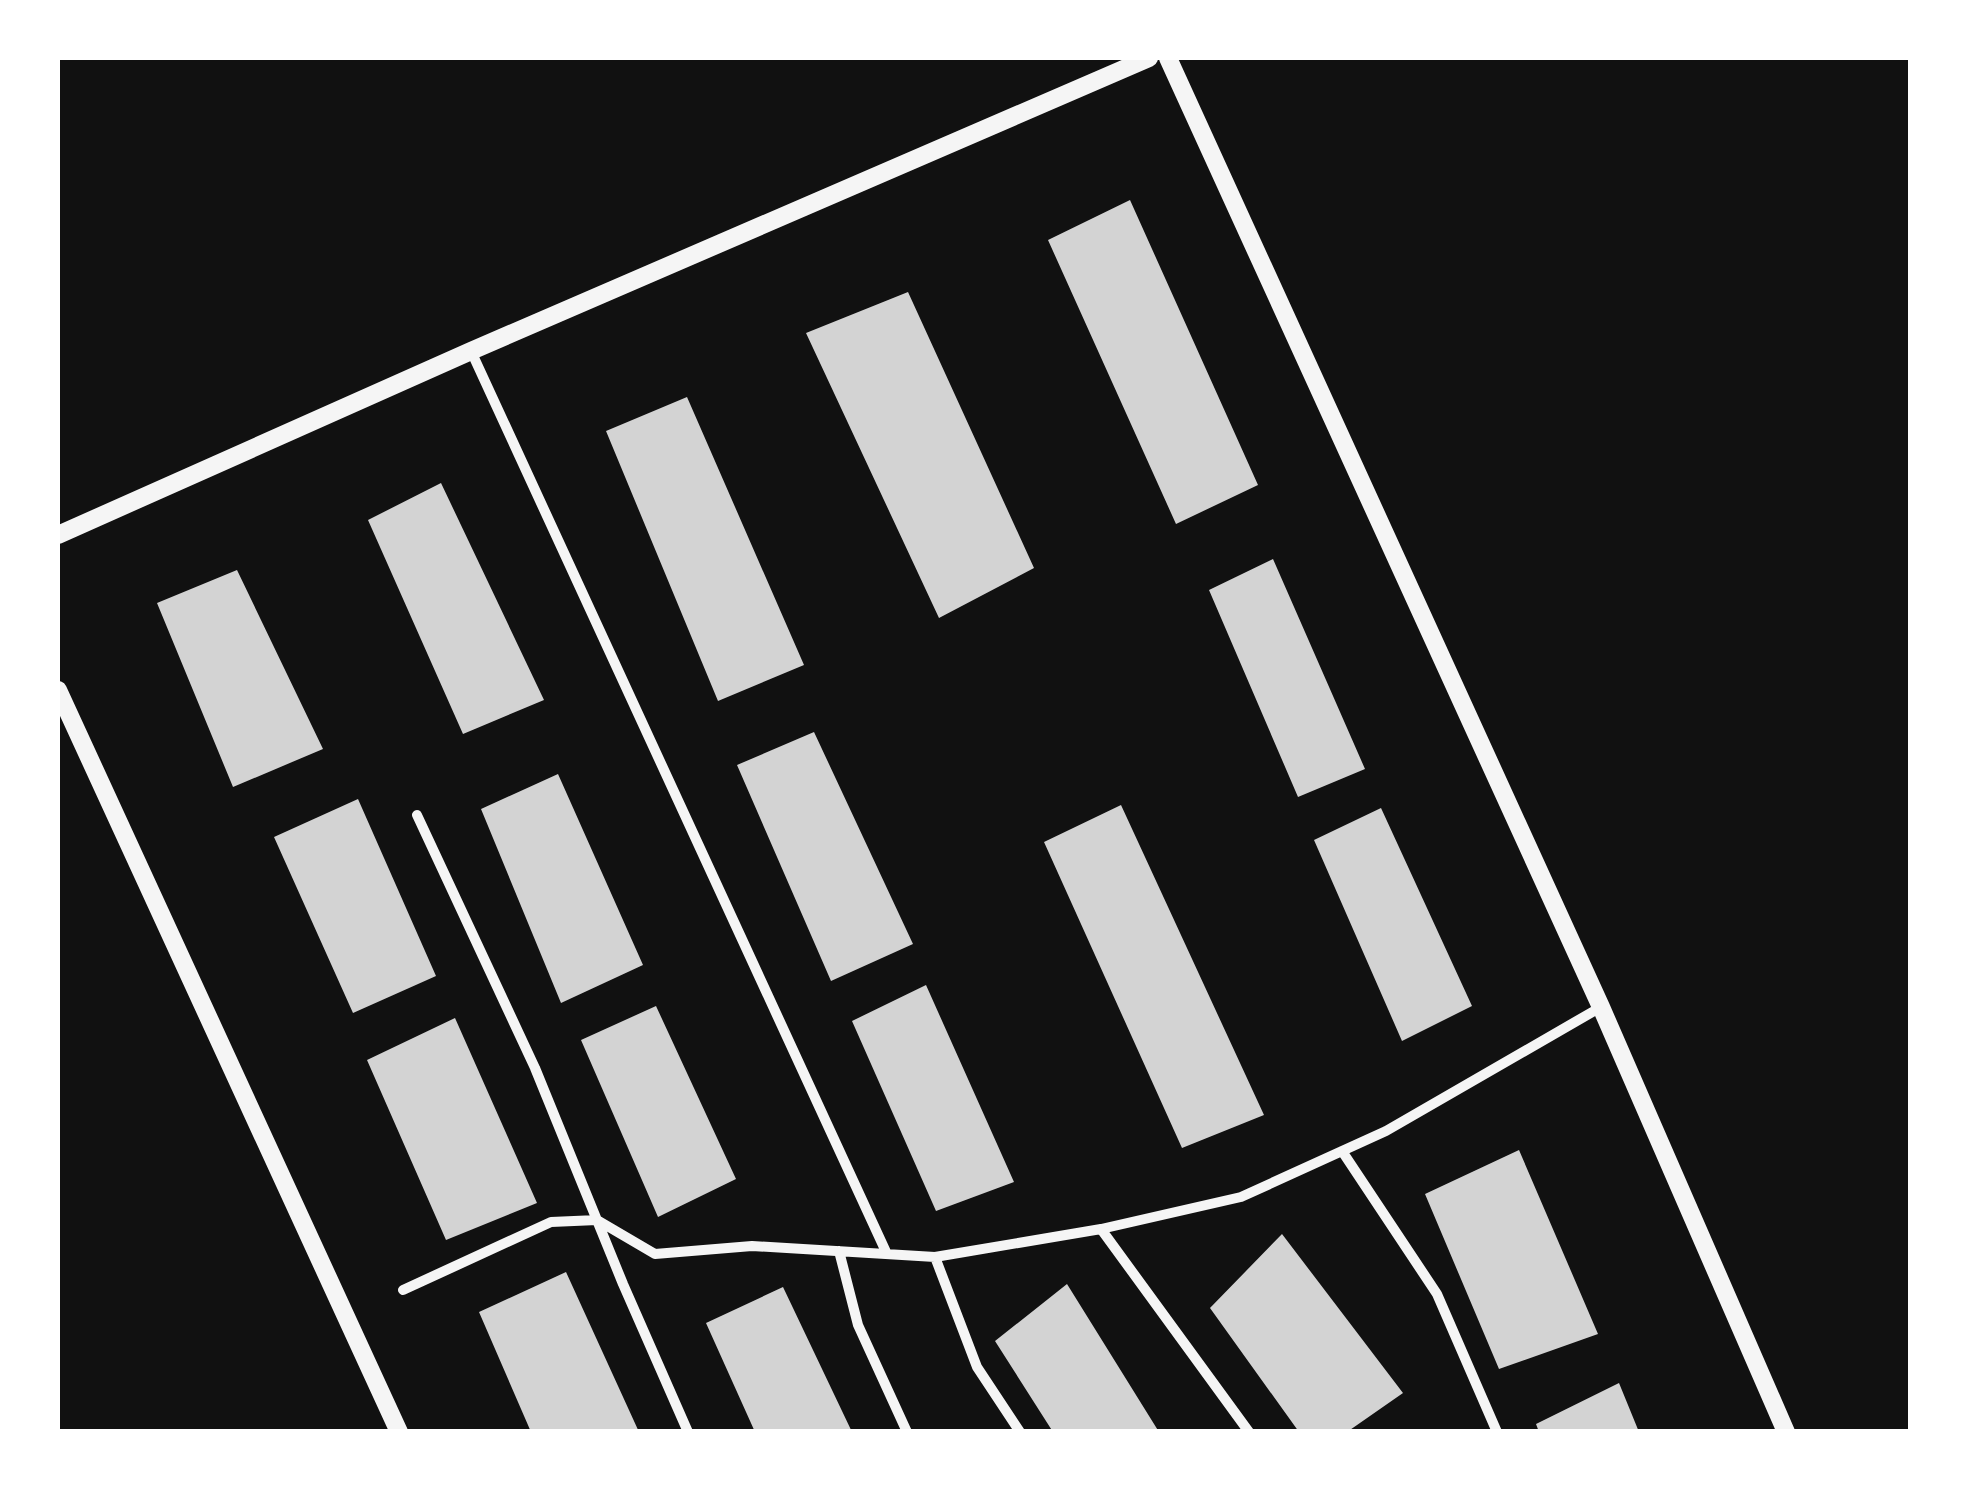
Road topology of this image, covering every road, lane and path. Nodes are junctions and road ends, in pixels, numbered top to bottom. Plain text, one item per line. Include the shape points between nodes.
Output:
1 (1149, 58) edge
2 (1168, 58) edge
3 (471, 351) junction
4 (58, 535) edge
5 (58, 690) edge
6 (417, 814) dead end
7 (1600, 1007) junction
8 (1342, 1150) junction
9 (597, 1220) junction
10 (1102, 1229) junction
11 (839, 1251) junction
12 (888, 1254) junction
13 (935, 1256) junction
14 (402, 1290) dead end
15 (399, 1432) edge
16 (688, 1432) edge
17 (907, 1432) edge
18 (1020, 1432) edge
19 (1249, 1432) edge
20 (1497, 1432) edge
21 (1786, 1432) edge

1 - 3 street
2 - 7 street
3 - 4 street
3 - 12 street
5 - 15 street
6 - 9 street
7 - 8 street
7 - 21 street
8 - 10 street via 1241,1196
8 - 20 street via 1437,1294
9 - 11 street via 655,1254 752,1246
9 - 14 street via 550,1222
9 - 16 street
10 - 13 street
10 - 19 street
11 - 12 street
11 - 17 street via 858,1324
12 - 13 street
13 - 18 street via 978,1367

